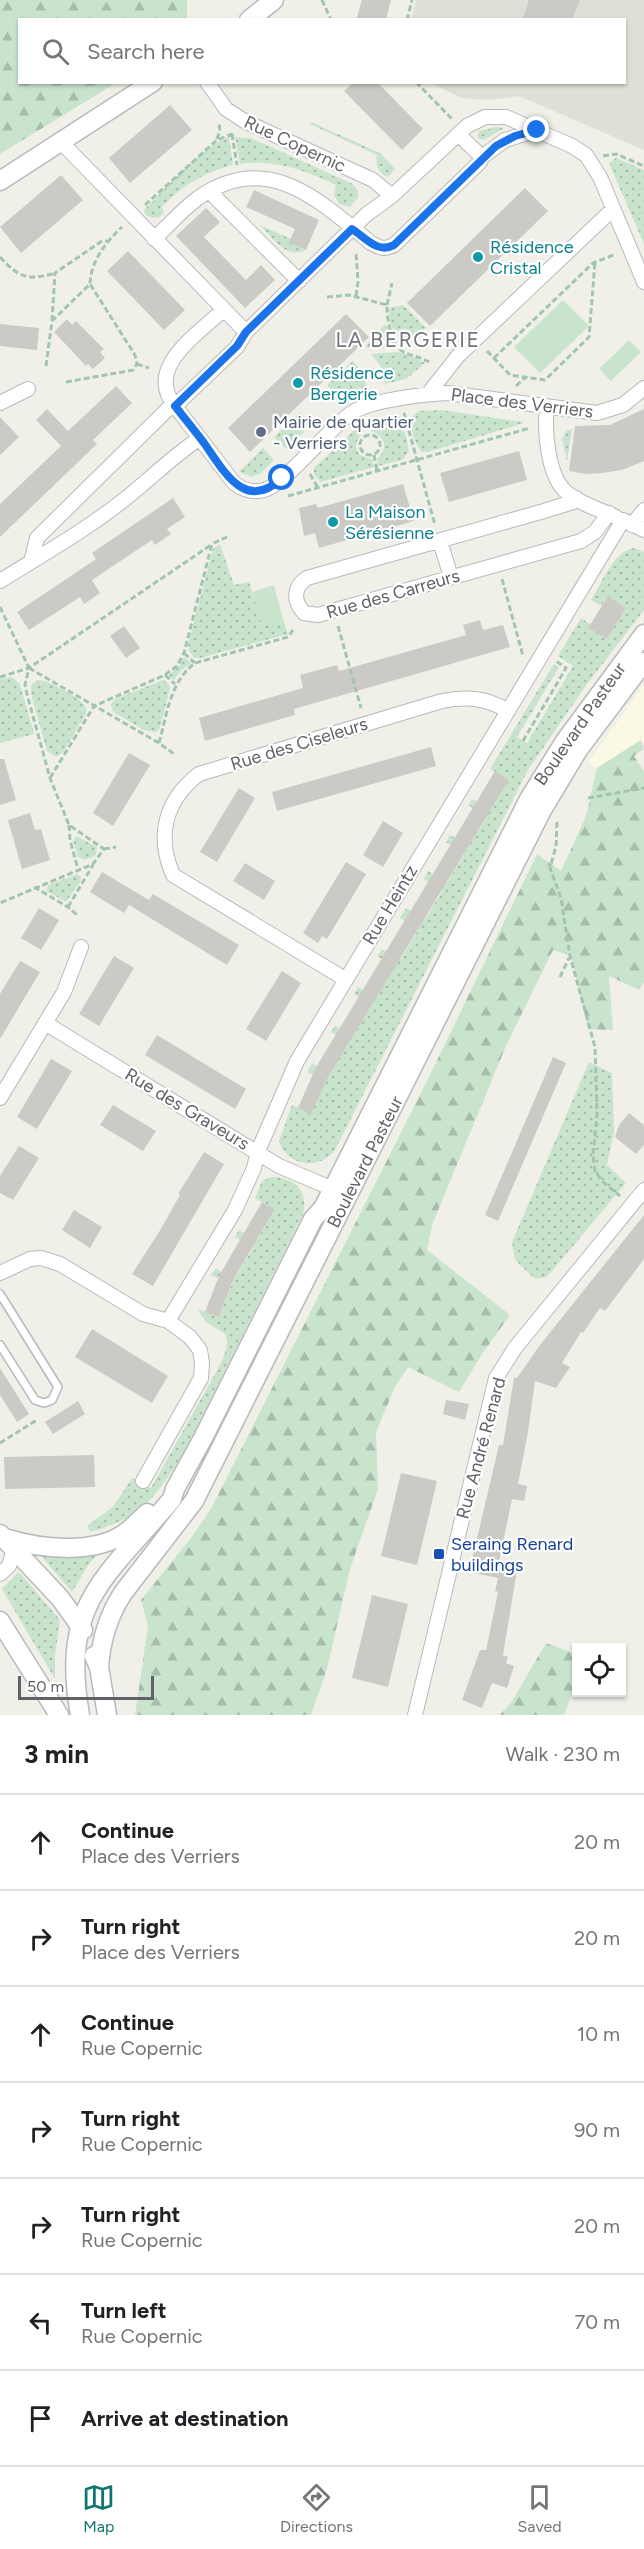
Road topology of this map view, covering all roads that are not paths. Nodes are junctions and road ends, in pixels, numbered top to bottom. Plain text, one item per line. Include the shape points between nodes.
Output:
1 (274, 0) edge
2 (252, 18) edge
3 (150, 84) edge
4 (208, 84) edge
5 (537, 130) junction
6 (458, 134) junction
7 (60, 141) junction
8 (482, 157) junction
9 (0, 181) edge
10 (210, 191) junction
11 (392, 196) junction
12 (612, 210) junction
13 (352, 229) junction
14 (154, 239) junction
15 (299, 281) junction
16 (644, 282) edge
17 (223, 310) junction
18 (246, 332) junction
19 (644, 388) edge
20 (28, 389) dead end
21 (428, 394) junction
22 (0, 403) edge
23 (174, 405) junction
24 (548, 408) junction
25 (200, 438) junction
26 (576, 498) junction
27 (644, 510) edge
28 (609, 513) junction
29 (633, 525) edge
30 (439, 537) junction
31 (30, 562) junction
32 (451, 578) junction
33 (0, 581) edge
34 (644, 633) edge
35 (644, 662) edge
36 (508, 711) junction
37 (81, 947) dead end
38 (345, 979) junction
39 (45, 1023) junction
40 (0, 1098) edge
41 (258, 1151) junction
42 (333, 1189) junction
43 (644, 1190) edge
44 (0, 1273) edge
45 (0, 1294) edge
46 (168, 1321) junction
47 (0, 1345) edge
48 (143, 1481) dead end
49 (175, 1489) junction
50 (4, 1539) edge
51 (0, 1574) edge
52 (0, 1621) edge
53 (80, 1624) junction
54 (99, 1667) junction
55 (59, 1715) edge
56 (80, 1715) edge
57 (107, 1715) edge
58 (415, 1715) edge

1 - 2 street
3 - 7 street
4 - 11 street, Rue Copernic via 226,109 246,122 373,180
5 - 6 street via 495,116 478,118
5 - 8 street via 505,140
5 - 12 street via 586,155 600,177
6 - 8 street
6 - 11 street
7 - 9 street
7 - 14 street
8 - 13 street via 387,249
10 - 13 street via 240,179 277,181 307,192
10 - 14 street
10 - 15 street
11 - 13 street
12 - 16 street
12 - 21 street, Place des Verriers via 458,356
13 - 15 street
14 - 17 street
15 - 18 street
17 - 18 street
17 - 23 street via 167,366 164,386
18 - 23 street via 237,346
19 - 24 street, Place des Verriers via 610,410 584,413
20 - 22 street
21 - 24 street, Place des Verriers via 448,393
21 - 25 street, Place des Verriers via 355,410 265,490 249,491 234,483
23 - 25 street
23 - 31 street via 37,538
24 - 26 street via 547,441 554,470 560,485
25 - 31 street via 101,517
26 - 28 street
26 - 30 street, Rue des Carreurs via 544,511
27 - 29 street, Rue Heintz
28 - 29 street
28 - 32 street, Rue des Carreurs via 595,532 581,541
29 - 36 street, Rue Heintz
30 - 32 street
30 - 32 street, Rue des Carreurs via 307,578 297,590 296,602 304,613 318,615
31 - 33 street
34 - 42 street, Boulevard Pasteur via 565,741 529,799
35 - 54 street, Boulevard Pasteur via 578,750 542,810 195,1501 113,1609
36 - 38 street, Rue Heintz
36 - 38 street, Rue des Ciseleurs via 478,699 453,699 199,774 186,784 168,815 163,849 172,875
37 - 39 street via 64,992
38 - 41 street, Rue Heintz via 297,1060
39 - 40 street
39 - 41 street, Rue des Graveurs
41 - 42 street, Rue des Graveurs via 279,1166
41 - 46 street, Rue Heintz via 235,1210
42 - 49 street, Boulevard Pasteur via 313,1219
43 - 58 street, Rue André Renard via 515,1348 496,1378
44 - 46 street via 21,1262 47,1259 143,1314
45 - 47 lane via 58,1387 57,1395 44,1403 35,1400
46 - 48 street via 200,1350 201,1378
49 - 50 street, Boulevard Pasteur via 124,1534 107,1540 73,1548 52,1548
49 - 53 street, Boulevard Pasteur via 172,1499 100,1582
50 - 51 street via 9,1566
50 - 53 street
52 - 55 street
53 - 54 street
53 - 56 street, Boulevard Pasteur via 74,1674
54 - 57 street

